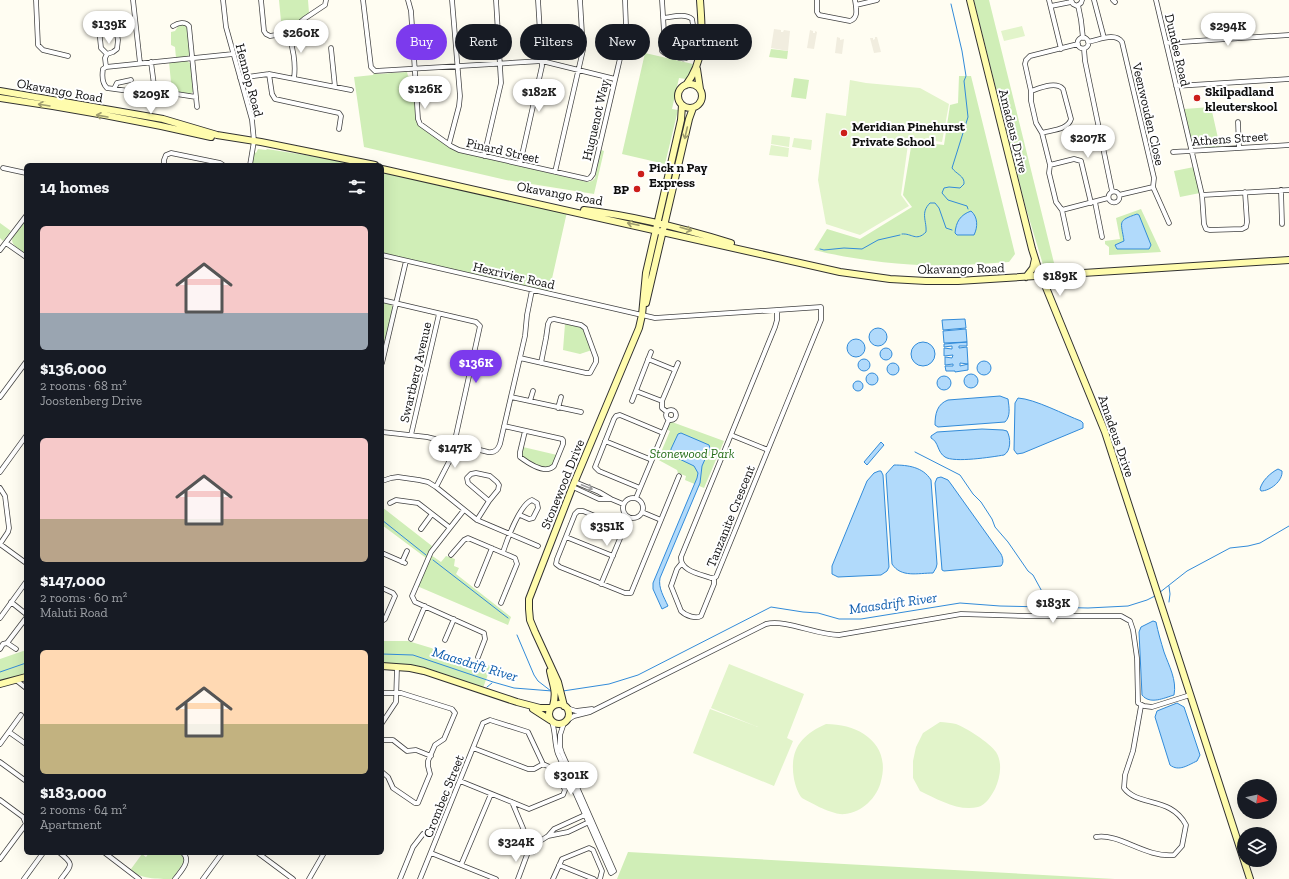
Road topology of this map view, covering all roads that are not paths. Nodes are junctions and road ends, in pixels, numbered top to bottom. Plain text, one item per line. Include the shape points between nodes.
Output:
1 (36, 0) edge
2 (132, 0) edge
3 (223, 0) edge
4 (261, 0) edge
5 (326, 0) edge
6 (363, 0) edge
7 (408, 0) edge
8 (452, 0) edge
9 (496, 0) edge
10 (538, 0) edge
11 (580, 0) edge
12 (625, 0) edge
13 (662, 0) edge
14 (700, 0) edge
15 (817, 0) edge
16 (855, 0) edge
17 (877, 0) edge
18 (970, 0) edge
19 (1049, 0) edge
20 (1082, 0) edge
21 (1094, 0) edge
22 (1156, 0) edge
23 (1071, 1) edge
24 (856, 5) junction
25 (1078, 5) junction
26 (1051, 6) junction
27 (663, 18) junction
28 (173, 26) dead end
29 (116, 28) dead end
30 (99, 29) dead end
31 (288, 33) junction
32 (1289, 34) edge
33 (1083, 38) junction
34 (1104, 38) junction
35 (1088, 42) junction
36 (1166, 42) junction
37 (1078, 44) junction
38 (331, 48) dead end
39 (1062, 48) junction
40 (1084, 49) junction
41 (106, 54) junction
42 (233, 54) junction
43 (68, 56) dead end
44 (192, 58) junction
45 (542, 61) junction
46 (151, 62) junction
47 (140, 63) junction
48 (500, 64) junction
49 (106, 67) junction
50 (458, 67) junction
51 (697, 67) junction
52 (414, 69) junction
53 (579, 70) junction
54 (269, 74) junction
55 (240, 78) junction
56 (294, 78) junction
57 (615, 79) junction
58 (1289, 79) edge
59 (131, 80) dead end
60 (686, 85) junction
61 (1176, 86) junction
62 (335, 87) junction
63 (114, 89) junction
64 (351, 90) dead end
65 (701, 90) junction
66 (0, 91) edge
67 (129, 91) dead end
68 (1031, 91) junction
69 (196, 97) junction
70 (0, 98) edge
71 (682, 105) junction
72 (197, 107) dead end
73 (693, 108) junction
74 (1238, 122) dead end
75 (339, 128) dead end
76 (1042, 133) junction
77 (254, 143) junction
78 (449, 144) junction
79 (1289, 145) edge
80 (1240, 148) junction
81 (1192, 151) junction
82 (1172, 152) dead end
83 (484, 156) junction
84 (164, 163) edge
85 (220, 163) edge
86 (250, 163) edge
87 (355, 163) edge
88 (364, 163) edge
89 (520, 164) junction
90 (1050, 165) junction
91 (3, 168) dead end
92 (384, 168) edge
93 (384, 168) edge
94 (555, 172) junction
95 (24, 173) edge
96 (593, 174) joint
97 (1153, 187) junction
98 (1280, 190) junction
99 (1289, 190) edge
100 (1112, 191) junction
101 (1245, 192) junction
102 (1119, 195) junction
103 (1202, 195) junction
104 (1108, 198) junction
105 (1093, 202) junction
106 (1062, 210) junction
107 (24, 219) edge
108 (657, 222) junction
109 (1169, 223) dead end
110 (665, 224) junction
111 (1282, 224) dead end
112 (656, 230) junction
113 (663, 231) junction
114 (1102, 237) dead end
115 (1068, 238) dead end
116 (6, 243) junction
117 (0, 250) edge
118 (755, 252) junction
119 (24, 256) edge
120 (384, 256) edge
121 (1035, 258) junction
122 (1289, 260) edge
123 (406, 261) junction
124 (1041, 276) junction
125 (1026, 277) junction
126 (532, 290) junction
127 (384, 300) edge
128 (396, 303) junction
129 (820, 307) joint
130 (777, 310) junction
131 (439, 314) junction
132 (642, 315) junction
133 (384, 346) edge
134 (651, 352) dead end
135 (520, 358) junction
136 (648, 359) junction
137 (541, 363) junction
138 (678, 363) dead end
139 (24, 365) edge
140 (674, 370) junction
141 (533, 391) dead end
142 (636, 391) junction
143 (1, 395) edge
144 (511, 397) junction
145 (561, 397) dead end
146 (530, 401) junction
147 (632, 401) dead end
148 (662, 401) junction
149 (558, 408) junction
150 (581, 412) dead end
151 (667, 412) junction
152 (669, 419) junction
153 (504, 426) junction
154 (525, 431) junction
155 (384, 432) edge
156 (663, 432) junction
157 (411, 435) junction
158 (731, 435) junction
159 (24, 439) edge
160 (605, 441) junction
161 (454, 444) junction
162 (768, 450) junction
163 (652, 460) junction
164 (0, 472) edge
165 (679, 476) dead end
166 (384, 480) edge
167 (574, 485) junction
168 (436, 487) junction
169 (0, 488) edge
170 (640, 488) junction
171 (636, 498) junction
172 (489, 501) junction
173 (390, 503) dead end
174 (623, 504) junction
175 (464, 510) junction
176 (642, 512) junction
177 (432, 514) junction
178 (520, 515) junction
179 (629, 517) junction
180 (477, 520) junction
181 (661, 520) junction
182 (449, 527) junction
183 (624, 528) junction
184 (421, 529) dead end
185 (509, 534) junction
186 (566, 537) junction
187 (0, 544) edge
188 (538, 546) dead end
189 (492, 548) junction
190 (407, 551) dead end
191 (503, 552) junction
192 (384, 554) edge
193 (451, 555) dead end
194 (613, 556) junction
195 (24, 562) edge
196 (682, 564) junction
197 (714, 578) junction
198 (601, 584) junction
199 (24, 585) edge
200 (477, 585) dead end
201 (384, 589) edge
202 (11, 602) junction
203 (501, 603) dead end
204 (425, 606) junction
205 (24, 612) edge
206 (0, 618) edge
207 (454, 619) junction
208 (384, 620) edge
209 (24, 621) edge
210 (411, 639) dead end
211 (445, 640) dead end
212 (7, 643) junction
213 (0, 649) edge
214 (16, 649) dead end
215 (478, 657) dead end
216 (384, 666) edge
217 (397, 667) junction
218 (24, 678) edge
219 (16, 680) junction
220 (0, 684) edge
221 (24, 686) edge
222 (384, 693) edge
223 (397, 693) junction
224 (558, 695) junction
225 (1190, 695) junction
226 (517, 702) junction
227 (1141, 706) junction
228 (552, 707) junction
229 (565, 707) junction
230 (598, 708) junction
231 (21, 715) dead end
232 (384, 720) edge
233 (551, 721) junction
234 (565, 722) junction
235 (9, 732) junction
236 (384, 740) edge
237 (24, 743) edge
238 (0, 744) edge
239 (473, 748) junction
240 (431, 756) junction
241 (0, 762) edge
242 (543, 764) junction
243 (384, 774) edge
244 (24, 780) edge
245 (460, 781) junction
246 (490, 794) junction
247 (0, 800) edge
248 (512, 802) junction
249 (586, 814) junction
250 (24, 819) edge
251 (590, 822) junction
252 (24, 828) edge
253 (423, 834) dead end
254 (548, 836) junction
255 (1096, 837) dead end
256 (528, 840) junction
257 (537, 843) junction
258 (528, 852) junction
259 (431, 853) junction
260 (42, 855) edge
261 (63, 855) edge
262 (108, 855) edge
263 (184, 855) edge
264 (221, 855) edge
265 (261, 855) edge
266 (323, 855) edge
267 (110, 857) joint
268 (0, 859) edge
269 (462, 865) junction
270 (559, 865) junction
271 (490, 878) edge
272 (24, 879) edge
273 (61, 879) edge
274 (139, 879) edge
275 (175, 879) edge
276 (203, 879) edge
277 (293, 879) edge
278 (309, 879) edge
279 (400, 879) edge
280 (420, 879) edge
281 (496, 879) edge
282 (518, 879) edge
283 (553, 879) edge
284 (594, 879) edge
285 (600, 879) edge
286 (1250, 879) edge

1 - 43 street via 39,47
2 - 47 street
3 - 42 street, Hennop Road via 225,24
4 - 31 street via 265,34 270,36
5 - 31 street via 325,6
6 - 52 street via 373,70 378,72
7 - 52 street, Pinard Street via 411,11
8 - 50 street
9 - 48 street
10 - 45 street
11 - 53 street via 583,50
12 - 57 street, Huguenot Way via 626,33
13 - 27 street
14 - 51 street via 702,42
15 - 24 street via 818,14 822,17 851,21 856,16
16 - 24 street
17 - 24 street
18 - 121 street, Amadeus Drive
19 - 26 street
20 - 25 street
21 - 34 street
22 - 36 street, Dundee Road
23 - 25 street
23 - 26 street
25 - 33 street
26 - 39 street
27 - 27 street via 686,16 692,19 694,38 687,58 665,54 662,51
28 - 44 street via 182,23 188,25
29 - 41 street via 117,49
30 - 41 street via 101,48
31 - 56 street via 291,40
32 - 36 street
33 - 35 street
33 - 37 street
34 - 35 street, Veenwouden Close
34 - 97 street, Veenwouden Close via 1114,36 1122,42 1154,178
35 - 40 street via 1088,47
36 - 61 street, Dundee Road
37 - 39 street
37 - 40 street
38 - 62 street
39 - 68 street via 1030,56 1026,60 1025,67
40 - 100 street
41 - 49 street
42 - 44 street
42 - 55 street, Hennop Road
44 - 46 street
44 - 69 street
45 - 48 street
45 - 53 street
45 - 89 street
46 - 47 street
46 - 69 street via 157,91
47 - 49 street
48 - 50 street
48 - 83 street via 500,90
49 - 63 street via 103,69 104,85
50 - 52 street
50 - 78 street via 459,102
51 - 60 street
51 - 65 street
52 - 78 street, Pinard Street via 418,121
53 - 57 street
53 - 94 street
54 - 55 street
54 - 56 street
54 - 75 street via 275,99 339,113 342,116
55 - 77 street, Hennop Road via 252,120
56 - 62 street
57 - 96 street, Huguenot Way
58 - 61 street
59 - 63 street via 117,83
60 - 65 street via 694,85
60 - 71 street via 680,90 678,98
61 - 81 street, Dundee Road
62 - 64 street
63 - 67 street
65 - 73 street via 702,101
66 - 77 street, Okavango Road via 163,120
68 - 76 street via 1030,101 1036,123
68 - 76 street via 1061,86 1071,119 1066,127
69 - 72 street
77 -> 70 street, Okavango Road via 218,139 67,108
71 - 73 street
71 - 108 street, Stonewood Drive via 681,120
73 -> 110 street, Stonewood Drive
74 - 80 street
76 - 90 street
77 - 86 street, Hennop Road
77 - 87 street, Okavango Road
77 - 88 street, Okavango Road
78 - 83 street, Pinard Street via 459,150
79 - 80 street, Athens Street
80 - 81 street, Athens Street
81 - 82 street, Athens Street
81 - 103 street, Dundee Road
83 - 89 street, Pinard Street
84 - 85 street via 166,154 171,153
89 - 94 street, Pinard Street
90 - 105 street via 1074,159 1081,161
90 - 106 street via 1049,173 1056,202
91 - 95 street
92 - 108 street, Okavango Road via 576,210 625,215
112 -> 93 street, Okavango Road
94 - 96 street, Pinard Street via 587,179
97 - 102 street
97 - 109 street, Veenwouden Close
98 - 99 street
98 - 101 street
98 - 111 street
100 - 102 street
100 - 104 street
101 - 103 street
101 - 103 street, Dundee Road via 1247,226 1234,229 1206,229
102 - 104 street via 1115,202
104 - 105 street
105 - 106 street
105 - 114 street
106 - 115 street
107 - 116 street
108 - 110 street, Okavango Road
108 - 112 street, Stonewood Drive
110 - 113 street, Stonewood Drive
110 -> 118 street, Okavango Road
112 - 113 street, Okavango Road
112 - 132 street, Stonewood Drive via 646,273
113 - 118 street, Okavango Road
113 - 132 street, Stonewood Drive
116 - 117 street
116 - 119 street
118 - 125 street, Okavango Road via 840,272 890,279 934,281
120 - 123 street, Hexrivier Road
121 - 124 street, Amadeus Drive
121 - 125 street via 1033,268
122 - 124 street, Okavango Road
123 - 126 street, Hexrivier Road
123 - 128 street
124 - 125 street, Okavango Road
124 - 225 street, Amadeus Drive via 1100,418
126 - 132 street, Hexrivier Road
126 - 135 street
127 - 128 street
128 - 131 street
128 - 133 street
129 - 130 street, Hexrivier Road
129 - 162 street, Tanzanite Crescent via 821,320
130 - 132 street, Hexrivier Road via 656,318
130 - 158 street via 775,327
131 - 157 street, Swartberg Avenue
131 - 161 street via 480,324
132 - 167 street, Stonewood Drive
134 - 136 street
135 - 137 street
135 - 144 street
136 - 140 street
136 - 142 street
137 - 137 street via 591,372 596,358 585,328 581,325 550,320
138 - 140 street
139 - 143 street
140 - 148 street
141 - 146 street
142 - 147 street
142 - 148 street
144 - 146 street
144 - 153 street
145 - 149 street
146 - 149 street
148 - 151 street via 662,408
149 - 150 street
151 - 152 street via 666,417
151 - 152 street via 671,410 675,413 673,419
152 - 156 street
153 - 154 street
153 - 161 street via 499,446 493,452
154 - 154 street via 563,441 552,469 532,466 520,457
155 - 157 street
156 - 160 street via 618,415
156 - 163 street
157 - 161 street
158 - 162 street
158 - 196 street via 681,557
159 - 164 street
160 - 163 street
160 - 170 street via 595,464 596,470
161 - 168 street via 451,458
162 - 197 street, Tanzanite Crescent
163 - 170 street
165 - 181 street
166 - 168 street via 398,477 422,480
167 - 174 street via 599,499 612,499
167 - 224 street, Stonewood Drive via 529,599 530,620 557,686
168 - 175 street
169 - 187 street via 5,496 9,528
170 - 171 street
171 - 174 street via 628,498
171 - 176 street via 642,504
172 - 172 street via 498,490 498,483 489,476 471,474 467,480 469,485
172 - 180 street
173 - 177 street via 396,500 414,502
174 - 179 street via 623,512
175 - 180 street
175 - 182 street
176 - 179 street via 637,517
176 - 181 street
177 - 182 street
177 - 184 street
178 - 178 street via 529,501 537,503 538,508 533,518
178 - 185 street
179 - 183 street
180 - 185 street
181 - 198 street via 631,593 626,594
182 - 204 street via 431,552 412,593 414,601
183 - 186 street via 580,510 575,514
183 - 194 street
185 - 188 street
185 - 191 street
186 - 194 street
186 - 198 street via 556,560 557,565
187 - 195 street
189 - 191 street
189 - 193 street via 466,538
189 - 200 street
190 - 192 street via 403,563
191 - 203 street via 515,558 517,564
194 - 198 street
196 - 197 street, Tanzanite Crescent via 687,569
196 - 197 street via 677,569 671,586 684,614 701,616
199 - 202 street
201 - 208 street via 395,596
202 - 205 street
202 - 206 street
204 - 207 street
204 - 210 street
207 - 211 street
207 - 215 street via 484,633 485,639
209 - 212 street
212 - 213 street
212 - 214 street
216 - 217 street
217 - 223 street
217 - 226 street via 424,671
218 - 219 street
219 - 220 street
219 - 221 street
222 - 223 street
223 - 232 street via 396,703
223 - 240 street via 454,710 444,739 435,745
224 - 228 street, Stonewood Drive
224 - 229 street, Stonewood Drive
225 - 227 street via 1152,707
225 - 286 street, Amadeus Drive
226 - 228 street via 540,708
226 - 233 street via 539,712
227 - 230 street via 1137,701 1137,658 1133,630 1130,622 1121,616 961,614 839,635 784,624 760,626
227 - 255 street via 1124,788 1133,796 1173,810 1186,826 1182,846 1174,855 1167,856 1146,852 1113,837
228 - 229 street via 558,704
228 - 233 street via 548,714
229 - 230 street via 576,711
229 - 234 street via 568,715
230 - 234 street via 574,716
231 - 235 street
233 - 234 street via 558,724
233 - 249 street via 556,732 558,754
234 - 249 street via 561,730 560,747
235 - 237 street
235 - 238 street
236 - 240 street via 391,739 407,751 418,750
239 - 242 street via 528,770 534,770
239 - 242 street, Crombec Street via 485,722 490,720 528,732
239 - 245 street, Crombec Street
240 - 243 street via 428,764 430,774 417,803 393,788
241 - 244 street
242 - 248 street via 556,770 564,789 563,795 530,809
245 - 246 street
245 - 259 street, Crombec Street
246 - 248 street
246 - 269 street
247 - 250 street
248 - 256 street
249 - 251 street
249 - 254 street via 554,829
251 - 251 street via 614,871 611,873
251 - 254 street via 568,832
252 - 268 street
253 - 279 street via 413,847
254 - 257 street
256 - 257 street
256 - 258 street via 525,848
257 - 258 street via 536,850
258 - 282 street
259 - 269 street
259 - 280 street, Crombec Street
260 - 272 street
261 - 273 street via 70,863
262 - 267 street
263 - 275 street via 187,862
264 - 276 street
265 - 277 street
266 - 278 street
267 - 274 street
269 - 271 street
270 - 283 street
270 - 284 street
270 - 285 street via 563,858 589,848 593,850 602,870
271 - 281 street

